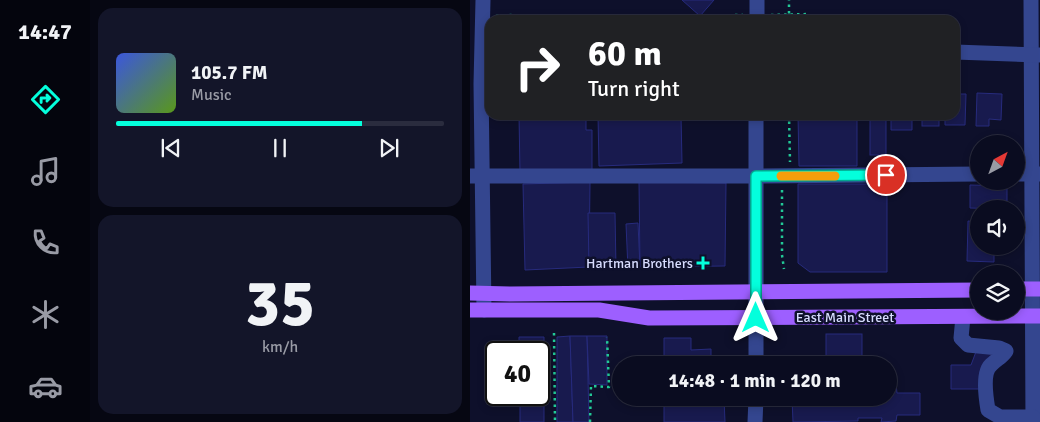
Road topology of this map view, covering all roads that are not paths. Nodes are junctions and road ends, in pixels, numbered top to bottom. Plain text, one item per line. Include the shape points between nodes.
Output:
1 (483, 0) edge
2 (757, 0) edge
3 (1031, 0) edge
4 (757, 15) edge
5 (481, 47) edge
6 (960, 52) edge
7 (1036, 55) edge
8 (756, 120) edge
9 (970, 174) edge
10 (1036, 174) edge
11 (477, 176) edge
12 (756, 176) junction
13 (1036, 289) edge
14 (970, 290) edge
15 (756, 291) junction
16 (477, 293) edge
17 (477, 310) edge
18 (1036, 316) edge
19 (963, 317) junction
20 (756, 318) junction
21 (756, 356) edge
22 (756, 406) edge
23 (1033, 420) edge
24 (755, 422) edge

1 - 5 street
2 - 4 street
3 - 7 street
5 - 11 street
6 - 7 street
7 - 10 street
8 - 12 street
9 - 12 street
10 - 13 street
11 - 12 street
11 - 16 street
12 - 15 street
13 - 18 street
14 - 15 main road, East Main Street
15 - 16 main road, East Main Street
15 - 20 street
16 - 17 street
17 - 20 main road, East Main Street via 599,310 649,318
18 - 19 main road, East Main Street
18 - 23 street
19 - 20 main road, East Main Street
19 - 23 street via 961,338 968,345 1006,351 990,364 986,372 988,410 1000,418
20 - 21 street
22 - 24 street

